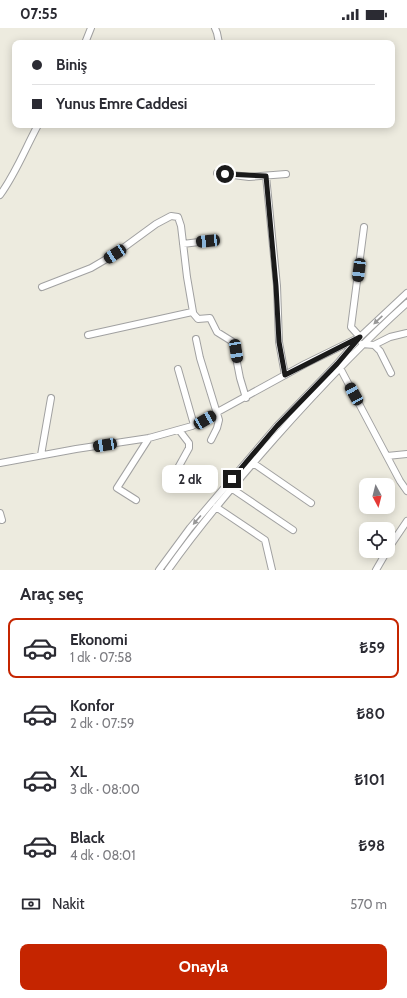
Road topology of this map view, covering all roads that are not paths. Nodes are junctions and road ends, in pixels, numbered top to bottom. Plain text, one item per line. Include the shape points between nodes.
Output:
1 (91, 28) edge
2 (215, 28) edge
3 (86, 40) edge
4 (218, 40) edge
5 (36, 128) edge
6 (217, 173) dead end
7 (286, 174) dead end
8 (266, 176) junction
9 (0, 195) edge
10 (364, 227) dead end
11 (208, 241) dead end
12 (183, 244) junction
13 (42, 287) dead end
14 (407, 293) edge
15 (407, 302) edge
16 (193, 312) junction
17 (407, 333) edge
18 (88, 335) dead end
19 (360, 337) junction
20 (196, 339) dead end
21 (362, 344) junction
22 (374, 345) junction
23 (339, 366) junction
24 (178, 369) dead end
25 (391, 373) dead end
26 (285, 375) junction
27 (51, 398) dead end
28 (246, 398) junction
29 (217, 413) junction
30 (194, 425) junction
31 (179, 430) junction
32 (149, 438) junction
33 (211, 440) dead end
34 (407, 454) edge
35 (41, 455) junction
36 (387, 456) junction
37 (0, 463) edge
38 (253, 463) junction
39 (168, 486) dead end
40 (231, 488) junction
41 (407, 491) edge
42 (136, 500) dead end
43 (311, 503) dead end
44 (216, 507) junction
45 (0, 513) edge
46 (2, 520) dead end
47 (407, 520) edge
48 (293, 530) dead end
49 (395, 538) edge
50 (383, 558) edge
51 (159, 570) edge
52 (168, 570) edge
53 (272, 570) edge
54 (376, 570) edge

1 - 3 street
2 - 4 street
5 - 9 street via 17,170
6 - 8 street via 249,177
7 - 8 street
8 - 26 street via 279,342
10 - 19 street via 351,321 351,327
11 - 12 street
12 - 13 street via 180,220 171,216 101,263
12 - 16 street
14 -> 19 street
15 - 21 street
16 - 18 street
16 - 28 street via 198,319 210,318 217,332 233,342
17 - 22 street via 390,337
19 - 23 street
19 - 26 street
20 - 29 street
21 - 22 street
21 - 23 street
22 - 25 street via 380,350
23 - 36 street
23 - 38 street
23 -> 51 street via 277,426 190,528
24 - 30 street
26 - 28 street
27 - 35 street
28 - 29 street
29 - 30 street
29 - 33 street via 219,420
30 - 31 street
31 - 32 street
31 - 39 street via 190,448
32 - 35 street
32 - 42 street via 117,488
34 - 36 street
35 - 37 street
36 - 41 street
38 - 40 street
38 - 43 street
40 - 44 street
40 - 48 street
44 - 52 street
44 - 53 street via 265,540
45 - 46 street
47 - 49 street
50 - 54 street

